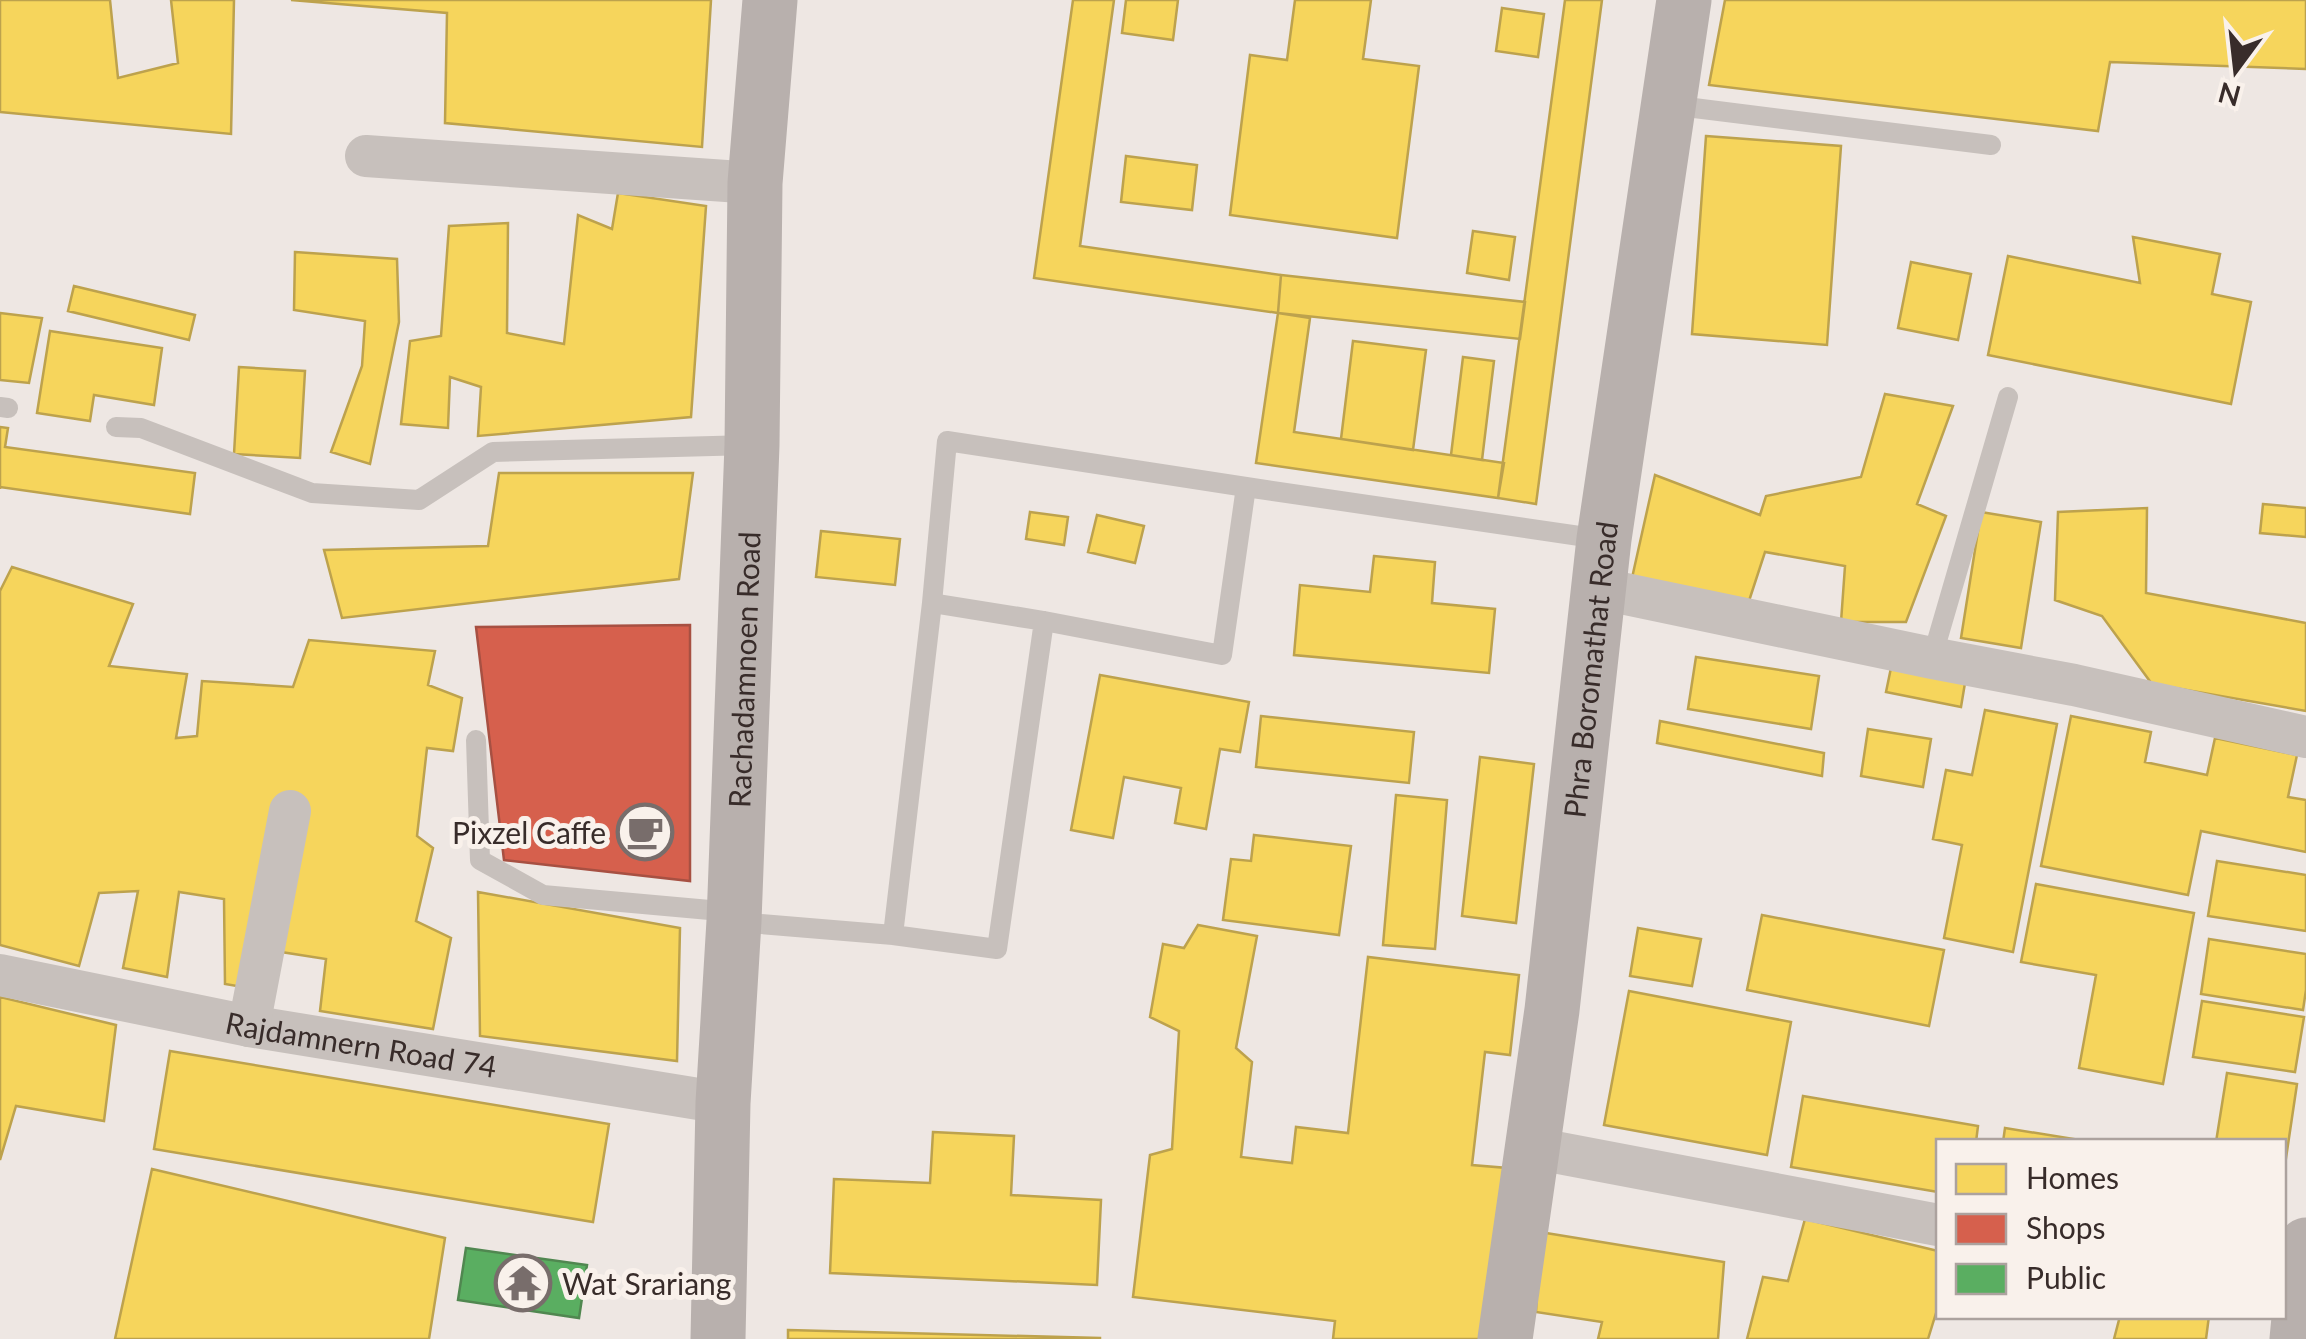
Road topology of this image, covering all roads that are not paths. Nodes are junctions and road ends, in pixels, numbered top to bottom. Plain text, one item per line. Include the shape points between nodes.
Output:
1 (770, 0) edge
2 (1684, 0) edge
3 (1668, 104) junction
4 (1991, 146) dead end
5 (366, 156) dead end
6 (755, 183) junction
7 (2008, 397) dead end
8 (116, 428) dead end
9 (752, 445) junction
10 (1246, 487) junction
11 (1600, 564) junction
12 (932, 604) junction
13 (1044, 621) junction
14 (1932, 658) junction
15 (2306, 738) edge
16 (476, 740) dead end
17 (290, 812) dead end
18 (734, 917) junction
19 (893, 935) junction
20 (0, 975) edge
21 (249, 1026) junction
22 (724, 1103) junction
23 (1533, 1148) junction
24 (1936, 1224) edge
25 (2298, 1261) edge
26 (718, 1339) edge
27 (1505, 1339) edge
28 (2297, 1339) edge

1 - 6 street, Rachadamnoen Road
2 - 3 street, Phra Boromathat Road
3 - 4 lane
3 - 11 street, Phra Boromathat Road
5 - 6 street
6 - 9 street, Rachadamnoen Road
7 - 14 lane
8 - 9 lane via 141,428 312,494 419,500 493,452
9 - 18 street, Rachadamnoen Road
10 - 11 lane
10 - 12 lane via 947,440
10 - 13 lane via 1222,655
11 - 14 street
11 - 23 street, Phra Boromathat Road
12 - 13 lane
12 - 19 lane
13 - 19 lane via 997,949
14 - 15 street
16 - 18 lane via 480,860 544,895
17 - 21 street
18 - 19 lane
18 - 22 street, Rachadamnoen Road
20 - 21 street, Rajdamnern Road 74
21 - 22 street, Rajdamnern Road 74
22 - 26 street, Rachadamnoen Road
23 - 24 street
23 - 27 street, Phra Boromathat Road
25 - 28 street

